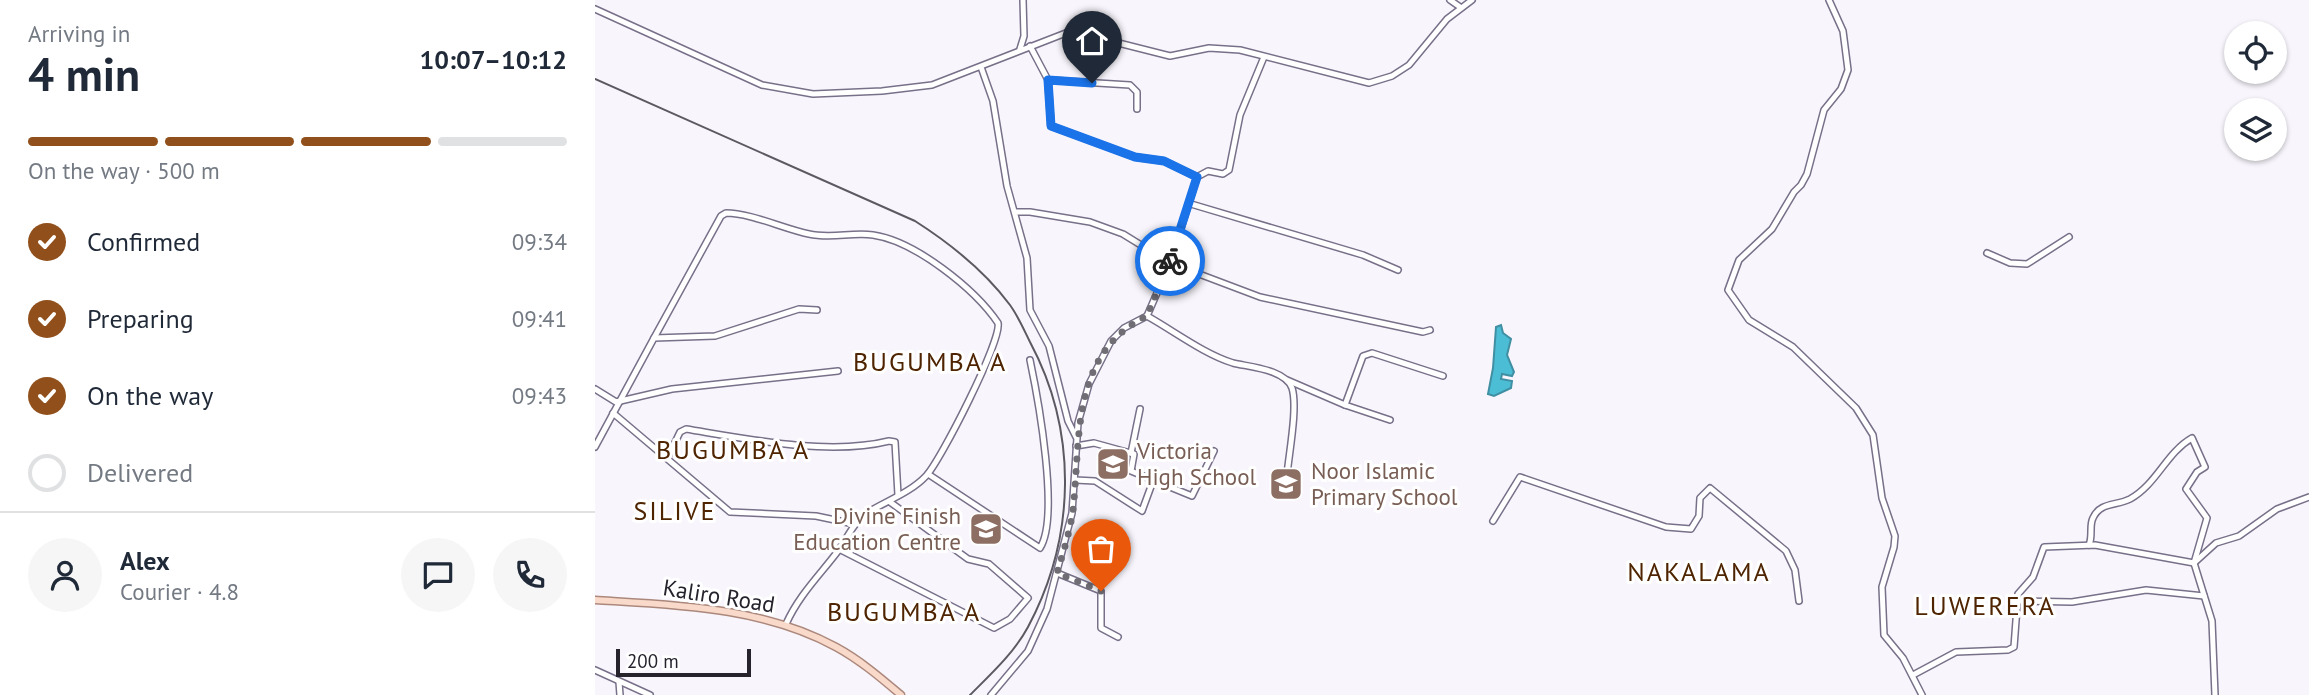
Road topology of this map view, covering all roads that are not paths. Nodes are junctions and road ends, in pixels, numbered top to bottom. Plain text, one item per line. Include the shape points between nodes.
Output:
1 (1023, 0) edge
2 (1450, 0) edge
3 (1472, 0) edge
4 (1829, 0) edge
5 (1460, 7) junction
6 (595, 9) edge
7 (1030, 46) junction
8 (1020, 49) junction
9 (1264, 57) junction
10 (981, 67) junction
11 (1048, 80) junction
12 (1137, 109) dead end
13 (1197, 177) junction
14 (1191, 204) junction
15 (1015, 212) junction
16 (2069, 237) dead end
17 (1987, 253) dead end
18 (1170, 263) junction
19 (1398, 270) dead end
20 (817, 310) dead end
21 (1147, 316) junction
22 (1430, 330) dead end
23 (654, 338) junction
24 (1030, 360) dead end
25 (838, 371) dead end
26 (1443, 376) dead end
27 (1287, 380) junction
28 (595, 389) edge
29 (616, 402) junction
30 (1345, 405) junction
31 (1140, 409) dead end
32 (613, 412) junction
33 (1390, 420) dead end
34 (1076, 442) junction
35 (595, 447) edge
36 (1214, 452) dead end
37 (1131, 453) junction
38 (669, 457) junction
39 (928, 474) junction
40 (1287, 475) dead end
41 (1075, 481) junction
42 (1153, 481) junction
43 (898, 495) junction
44 (2309, 498) edge
45 (890, 502) junction
46 (1493, 521) dead end
47 (854, 524) junction
48 (2089, 545) junction
49 (839, 549) junction
50 (2193, 563) junction
51 (1057, 573) junction
52 (2204, 596) junction
53 (595, 600) edge
54 (1799, 601) dead end
55 (2018, 601) junction
56 (786, 624) junction
57 (1118, 637) dead end
58 (595, 670) edge
59 (1913, 676) junction
60 (619, 682) junction
61 (620, 695) edge
62 (650, 695) edge
63 (901, 695) edge
64 (991, 695) edge
65 (1923, 695) edge
66 (2215, 695) edge

1 - 8 street
2 - 5 street
3 - 5 street
4 - 59 street via 1843,31 1848,70 1841,89 1824,110 1801,186 1772,229 1739,260 1728,290 1749,320 1793,347 1856,408 1873,435 1882,498 1895,536 1882,587 1884,635
5 - 9 street via 1409,65 1380,81 1369,83
6 - 10 street via 762,85 791,92 882,92 932,85
7 - 8 street
7 - 9 street via 1071,31 1156,55 1209,48
7 - 11 street
8 - 10 street
9 - 13 street via 1240,115 1229,170 1223,174 1208,171
10 - 15 street via 993,101
11 - 12 street via 1130,85 1137,92
11 - 13 street via 1051,126 1057,131 1135,157 1164,161
13 - 14 street
14 - 18 street
14 - 19 street via 1363,255
15 - 18 street via 1090,222 1123,234
15 - 34 street via 1027,258 1030,310 1049,345
16 - 17 street via 2027,264 2010,263
18 - 21 street
18 - 22 street via 1261,297
20 - 23 street via 799,309 715,336
21 - 27 street via 1229,361
21 - 34 street via 1124,327 1111,341 1082,403
23 - 29 street
23 - 39 street via 726,213 820,236 877,235 908,247 972,293 999,329 954,431
24 - 39 street via 1046,473 1046,539 1040,548
25 - 29 street via 672,389
26 - 30 street via 1372,353 1363,356
27 - 30 street
27 - 40 street via 1293,405
28 - 29 street
29 - 32 street
30 - 33 street
31 - 37 street
32 - 35 street
32 - 38 street
34 - 37 street
34 - 41 street
36 - 42 street via 1192,496
37 - 42 street via 1135,457 1131,471
38 - 43 street via 680,432 686,429 847,447 889,441 895,442
38 - 47 street via 730,512 816,516
39 - 43 street
41 - 42 street via 1095,481 1142,511
41 - 51 street
43 - 45 street
44 - 50 street via 2277,509 2248,531 2216,543
45 - 47 street
45 - 49 street via 962,555 989,564 1028,598 1010,619 993,628
46 - 54 street via 1520,477 1666,527 1691,529 1699,516 1700,498 1710,488 1786,551 1795,570
47 - 49 street
48 - 50 street
48 - 50 street via 2093,516 2103,506 2129,499 2160,472 2172,451 2192,438 2205,467 2186,489 2207,518
48 - 55 street via 2043,547 2033,577 2020,589
49 - 56 street via 802,592
50 - 52 street
51 - 57 street via 1101,591 1101,628
51 - 64 street via 1028,651
52 - 55 street via 2146,590 2072,602
52 - 66 street via 2212,621
53 - 56 main road, Kaliro Road via 702,608
55 - 59 street via 2014,647 1957,652
56 - 63 main road, Kaliro Road via 836,646
58 - 60 street
59 - 65 street
60 - 61 street
60 - 62 street

